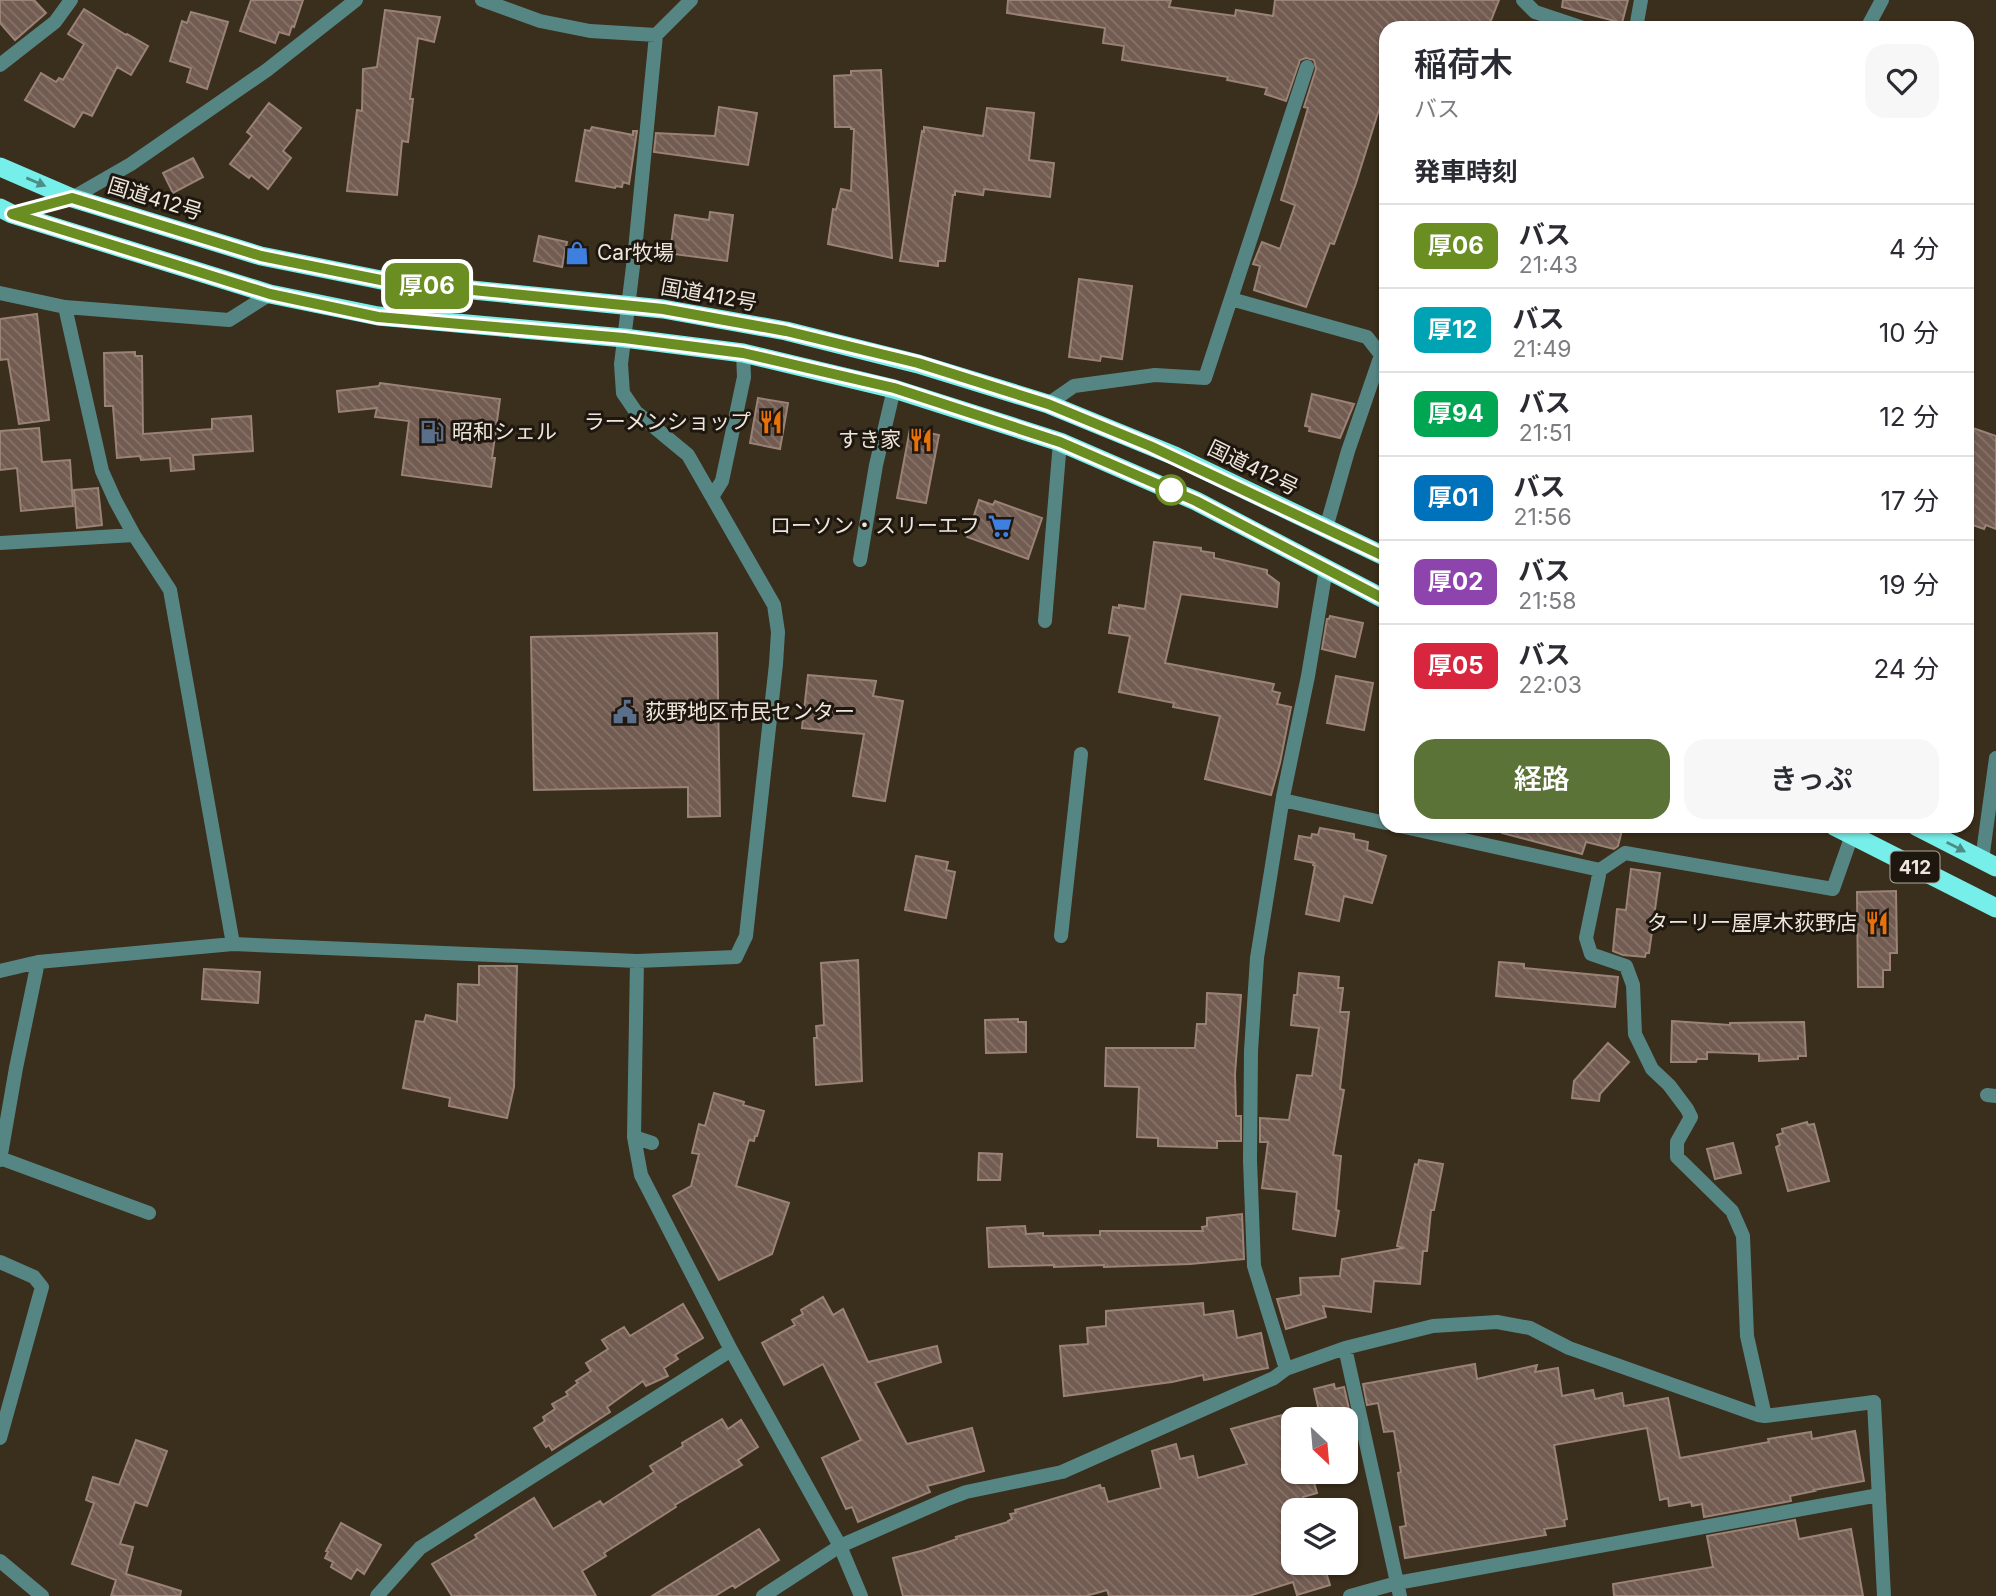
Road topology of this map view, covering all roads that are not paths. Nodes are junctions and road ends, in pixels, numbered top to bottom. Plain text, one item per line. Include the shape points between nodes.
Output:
1 (71, 0) edge
2 (356, 0) edge
3 (482, 0) edge
4 (691, 0) edge
5 (1523, 0) edge
6 (1641, 0) edge
7 (1882, 0) edge
8 (1563, 21) edge
9 (1637, 21) edge
10 (1871, 21) edge
11 (656, 35) junction
12 (0, 65) edge
13 (1307, 67) dead end
14 (0, 167) edge
15 (72, 198) junction
16 (4, 213) edge
17 (0, 293) edge
18 (270, 294) junction
19 (1231, 299) junction
20 (627, 306) junction
21 (65, 307) junction
22 (624, 338) junction
23 (1379, 350) edge
24 (743, 353) junction
25 (1379, 369) edge
26 (894, 388) junction
27 (1048, 404) junction
28 (1060, 442) junction
29 (712, 497) junction
30 (1326, 528) junction
31 (134, 535) junction
32 (0, 543) edge
33 (1379, 554) edge
34 (860, 559) dead end
35 (1326, 569) junction
36 (1379, 596) edge
37 (1045, 621) dead end
38 (1081, 754) dead end
39 (1996, 758) edge
40 (1283, 797) junction
41 (1379, 821) edge
42 (1432, 833) edge
43 (1848, 833) edge
44 (1930, 833) edge
45 (1852, 835) junction
46 (1989, 863) edge
47 (1600, 870) junction
48 (1996, 908) edge
49 (1061, 936) dead end
50 (233, 944) junction
51 (636, 961) junction
52 (38, 962) junction
53 (0, 971) edge
54 (0, 1065) edge
55 (16, 1068) junction
56 (634, 1137) junction
57 (652, 1143) dead end
58 (0, 1159) edge
59 (149, 1213) dead end
60 (0, 1262) edge
61 (1345, 1348) junction
62 (731, 1350) junction
63 (1286, 1369) junction
64 (1765, 1416) junction
65 (0, 1438) edge
66 (1879, 1495) junction
67 (840, 1546) junction
68 (0, 1561) edge
69 (1398, 1589) edge
70 (42, 1596) edge
71 (377, 1596) edge
72 (763, 1596) edge
73 (861, 1596) edge
74 (1350, 1596) edge
75 (1884, 1596) edge

1 - 12 street via 55,22
2 - 15 street via 256,78 131,164
3 - 11 street via 540,21 590,31
4 - 11 street
5 - 8 street via 1535,12
6 - 9 street
7 - 10 street
11 - 20 street
13 - 19 street
14 -> 15 highway, 国道412号
15 - 16 street
15 - 20 highway, 国道412号 via 261,256 391,282
16 - 18 highway
17 - 21 street
18 - 21 street via 229,320
18 - 22 highway via 378,317
19 - 23 street via 1367,337
19 - 27 street via 1205,377 1155,375 1074,386
20 - 22 street
20 - 27 highway, 国道412号 via 786,331 918,363
21 - 31 street via 102,471
22 - 24 highway
22 - 29 street via 624,393 636,412 688,455
24 - 26 highway
24 - 29 street via 744,377 736,416 722,481
25 - 30 street via 1348,451
26 - 28 highway
26 - 34 street
27 - 30 highway, 国道412号 via 1175,456
28 - 35 highway via 1196,501
28 - 37 street
29 - 51 street via 774,605 778,632 746,936 736,957
30 - 33 highway, 国道412号
31 - 32 street
31 - 50 street via 170,590
35 - 36 highway
35 - 40 street
38 - 49 street
39 - 46 street
40 - 41 street
40 - 63 street via 1257,958 1251,1160 1254,1266
42 - 47 street
43 - 45 highway, 412
44 -> 46 highway, 412
45 - 47 street via 1833,889 1625,853
45 - 48 highway, 412
47 - 64 street via 1586,939 1591,954 1626,967 1633,985 1635,1034 1652,1069 1691,1118 1677,1142 1677,1157 1732,1212 1743,1236 1747,1336
50 - 51 street
50 - 52 street
51 - 56 street
52 - 53 street
52 - 55 street
54 - 55 street
55 - 58 street
56 - 57 street
56 - 62 street via 641,1175
58 - 59 street
60 - 65 street via 34,1277 42,1287
61 - 63 street
61 - 64 street via 1433,1326 1497,1322 1530,1328 1569,1348
61 - 69 street
62 - 67 street
62 - 71 street via 420,1548
63 - 67 street via 1062,1472 966,1492
64 - 66 street via 1874,1402
66 - 69 street
66 - 75 street
67 - 72 street
67 - 73 street
68 - 70 street
69 - 74 street

